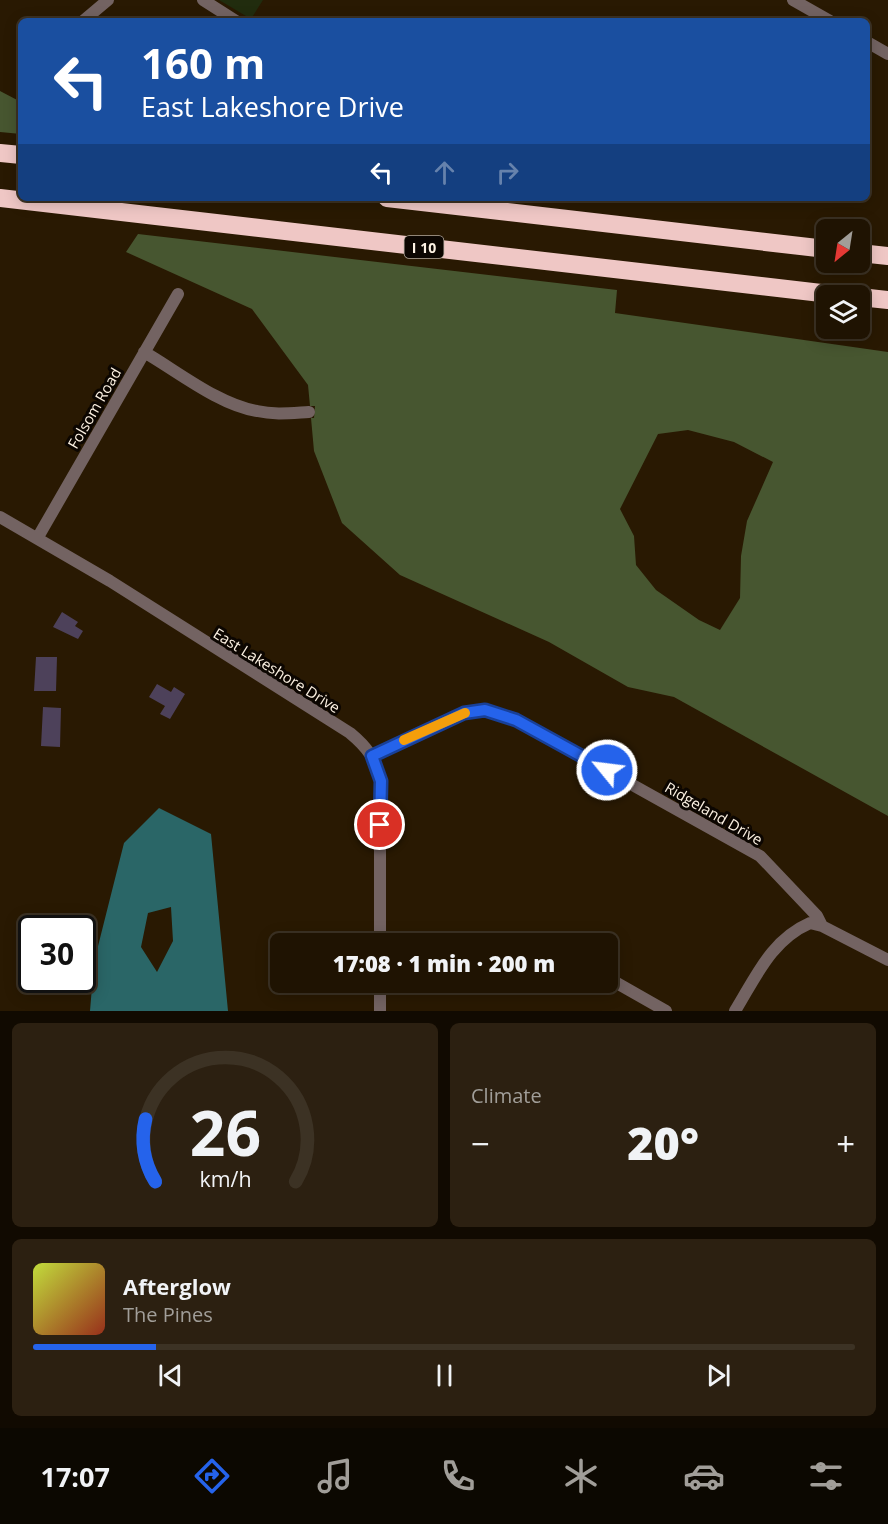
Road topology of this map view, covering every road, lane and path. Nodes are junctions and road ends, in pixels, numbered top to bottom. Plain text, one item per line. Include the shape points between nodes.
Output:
1 (108, 0) edge
2 (203, 0) edge
3 (793, 0) edge
4 (87, 18) edge
5 (231, 18) edge
6 (825, 18) edge
7 (870, 44) edge
8 (888, 54) edge
9 (0, 153) edge
10 (18, 155) edge
11 (0, 198) edge
12 (18, 200) edge
13 (26, 201) edge
14 (413, 201) edge
15 (816, 248) edge
16 (870, 254) edge
17 (888, 256) edge
18 (816, 292) edge
19 (178, 294) dead end
20 (870, 298) edge
21 (888, 300) edge
22 (144, 352) junction
23 (309, 412) dead end
24 (0, 517) edge
25 (38, 537) junction
26 (372, 756) junction
27 (822, 926) junction
28 (380, 933) edge
29 (888, 960) edge
30 (618, 984) edge
31 (380, 993) edge
32 (380, 1011) edge
33 (666, 1011) edge
34 (735, 1011) edge

1 - 4 street
2 - 5 street
3 - 6 street
7 - 8 street
9 - 10 highway
11 - 12 highway, I 10
13 - 18 highway, I 10
14 - 15 highway
16 - 17 highway
19 - 22 street, Folsom Road
20 - 21 highway
22 - 23 street via 228,402 276,414
22 - 25 street, Folsom Road
24 - 25 street, East Lakeshore Drive
25 - 26 street, East Lakeshore Drive via 350,733
26 - 27 street, Ridgeland Drive via 464,713 497,712 760,856 810,907
26 - 28 street, East Lakeshore Drive via 381,781
27 - 29 street, Ridgeland Drive
27 - 34 street via 810,923 777,945
30 - 33 street
31 - 32 street

